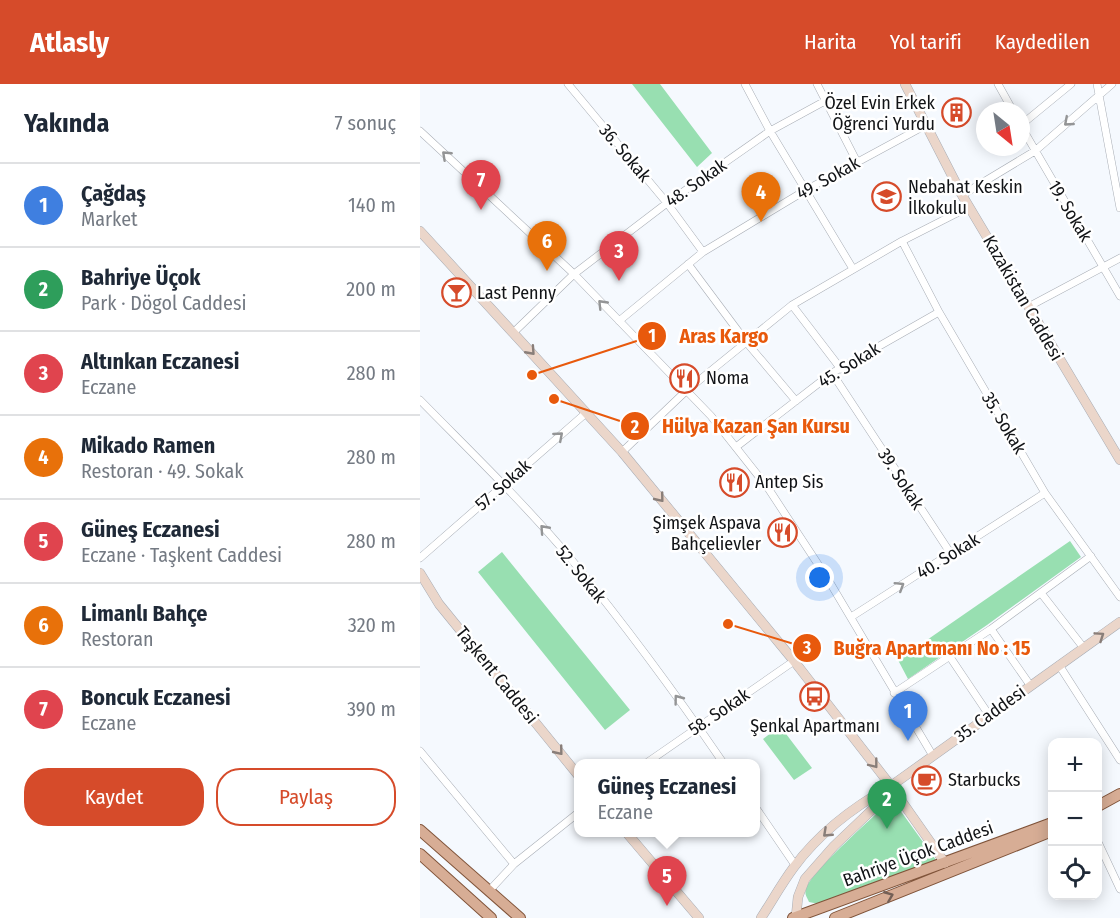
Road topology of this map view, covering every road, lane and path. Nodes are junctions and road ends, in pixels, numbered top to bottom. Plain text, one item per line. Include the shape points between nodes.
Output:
1 (568, 84) edge
2 (744, 84) edge
3 (817, 84) edge
4 (905, 84) edge
5 (998, 84) edge
6 (1071, 84) edge
7 (1097, 84) edge
8 (1112, 84) edge
9 (1100, 95) junction
10 (825, 101) junction
11 (1008, 102) edge
12 (1030, 118) edge
13 (926, 125) junction
14 (420, 131) edge
15 (770, 132) junction
16 (1030, 142) edge
17 (1035, 152) junction
18 (857, 162) junction
19 (806, 190) junction
20 (962, 195) junction
21 (667, 203) junction
22 (969, 207) junction
23 (1120, 208) edge
24 (420, 231) edge
25 (902, 241) junction
26 (703, 252) junction
27 (1120, 258) edge
28 (688, 264) junction
29 (1104, 267) junction
30 (853, 269) junction
31 (574, 274) junction
32 (1120, 296) edge
33 (792, 304) junction
34 (1028, 308) junction
35 (939, 312) junction
36 (619, 321) junction
37 (514, 332) junction
38 (747, 343) junction
39 (841, 369) junction
40 (832, 373) junction
41 (686, 391) junction
42 (420, 400) edge
43 (796, 401) junction
44 (586, 413) junction
45 (736, 447) junction
46 (1116, 448) edge
47 (622, 452) junction
48 (1120, 460) edge
49 (503, 484) junction
50 (1045, 493) junction
51 (951, 555) junction
52 (1091, 556) junction
53 (420, 558) edge
54 (420, 573) edge
55 (1041, 593) junction
56 (1120, 597) edge
57 (851, 617) junction
58 (1120, 622) edge
59 (991, 629) junction
60 (1083, 647) junction
61 (950, 657) junction
62 (794, 661) junction
63 (1059, 665) junction
64 (1030, 685) junction
65 (894, 693) junction
66 (989, 715) junction
67 (698, 726) junction
68 (420, 751) edge
69 (933, 756) junction
70 (652, 759) edge
71 (721, 759) edge
72 (1120, 760) edge
73 (574, 769) edge
74 (891, 786) junction
75 (1120, 794) edge
76 (1120, 801) edge
77 (1102, 804) edge
78 (1102, 811) edge
79 (760, 814) edge
80 (574, 817) edge
81 (1048, 825) edge
82 (420, 830) edge
83 (1048, 833) edge
84 (630, 837) edge
85 (1100, 846) edge
86 (420, 854) edge
87 (945, 863) junction
88 (514, 864) junction
89 (795, 865) junction
90 (1120, 889) edge
91 (489, 891) junction
92 (491, 918) edge
93 (520, 918) edge
94 (699, 918) edge
95 (761, 918) edge
96 (795, 918) edge
97 (835, 918) edge

1 - 21 street, 36. Sokak
2 - 15 street
3 - 10 street
4 - 13 street, Kazakistan Caddesi
5 - 11 street
6 - 12 street
7 - 9 street
8 - 9 street
9 -> 17 street
9 - 23 street
10 - 15 street, 48. Sokak
10 - 18 street
13 - 18 street, 49. Sokak
13 - 20 street, Kazakistan Caddesi
31 -> 14 street
15 - 19 street
15 - 21 street, 48. Sokak
16 - 17 street, 19. Sokak
17 - 20 street
17 - 29 street, 19. Sokak
18 - 19 street, 49. Sokak
19 - 26 street, 49. Sokak
19 - 30 street
20 - 22 street, Kazakistan Caddesi
21 - 26 street, 36. Sokak
21 - 31 street, 48. Sokak
22 - 25 street
22 - 34 street, Kazakistan Caddesi
24 - 37 street
25 - 30 street
25 - 35 street, 35. Sokak
26 - 28 street, 49. Sokak
27 - 29 street
28 - 36 street, 49. Sokak
28 - 38 street
29 - 32 street, 19. Sokak
29 - 34 street
30 - 33 street
36 -> 31 street
31 - 37 street, 48. Sokak
33 - 38 street
33 - 39 street
34 - 46 street, Kazakistan Caddesi
35 - 39 street, 45. Sokak
35 - 50 street, 35. Sokak
36 - 41 street
37 -> 44 street
38 - 41 street
38 - 43 street
39 - 40 street, 45. Sokak
40 - 43 street, 45. Sokak
40 - 51 street, 39. Sokak
41 - 45 street
41 - 47 street
42 - 49 street, 52. Sokak
43 - 45 street, 45. Sokak
44 - 47 street
49 -> 44 street, 57. Sokak
45 - 57 street via 768,488
46 - 48 street, Kazakistan Caddesi
47 -> 62 street
49 - 53 street, 57. Sokak
67 -> 49 street, 52. Sokak via 570,558
50 - 51 street, 40. Sokak
50 - 52 street, 35. Sokak
57 -> 51 street, 40. Sokak
52 - 55 street
52 - 56 street, 35. Sokak
54 -> 73 street, Taşkent Caddesi via 439,604
55 - 59 street
55 - 60 street
57 - 65 street
60 -> 58 street, 35. Caddesi
59 - 61 street
59 - 64 street
60 - 63 street, 35. Caddesi
61 - 65 street
61 - 66 street
62 - 67 street, 58. Sokak
62 -> 74 street
63 - 64 street, 35. Caddesi
63 - 72 street
64 - 66 street, 35. Caddesi
65 - 69 street
66 - 69 street, 35. Caddesi
67 - 70 street, 58. Sokak
67 - 71 street, 52. Sokak
68 - 88 street
69 - 74 street, 35. Caddesi
74 - 87 street
74 -> 89 street via 840,820
74 - 96 street via 806,879
75 - 77 main road
76 - 78 main road
79 - 89 street
80 - 88 street
81 - 87 main road, Bahriye Üçok Caddesi
82 - 91 main road
97 -> 83 main road, Bahriye Üçok Caddesi
84 - 94 street
85 - 90 street
86 - 92 main road
87 - 96 main road, Bahriye Üçok Caddesi
88 - 91 street
89 - 95 street
91 - 93 main road

